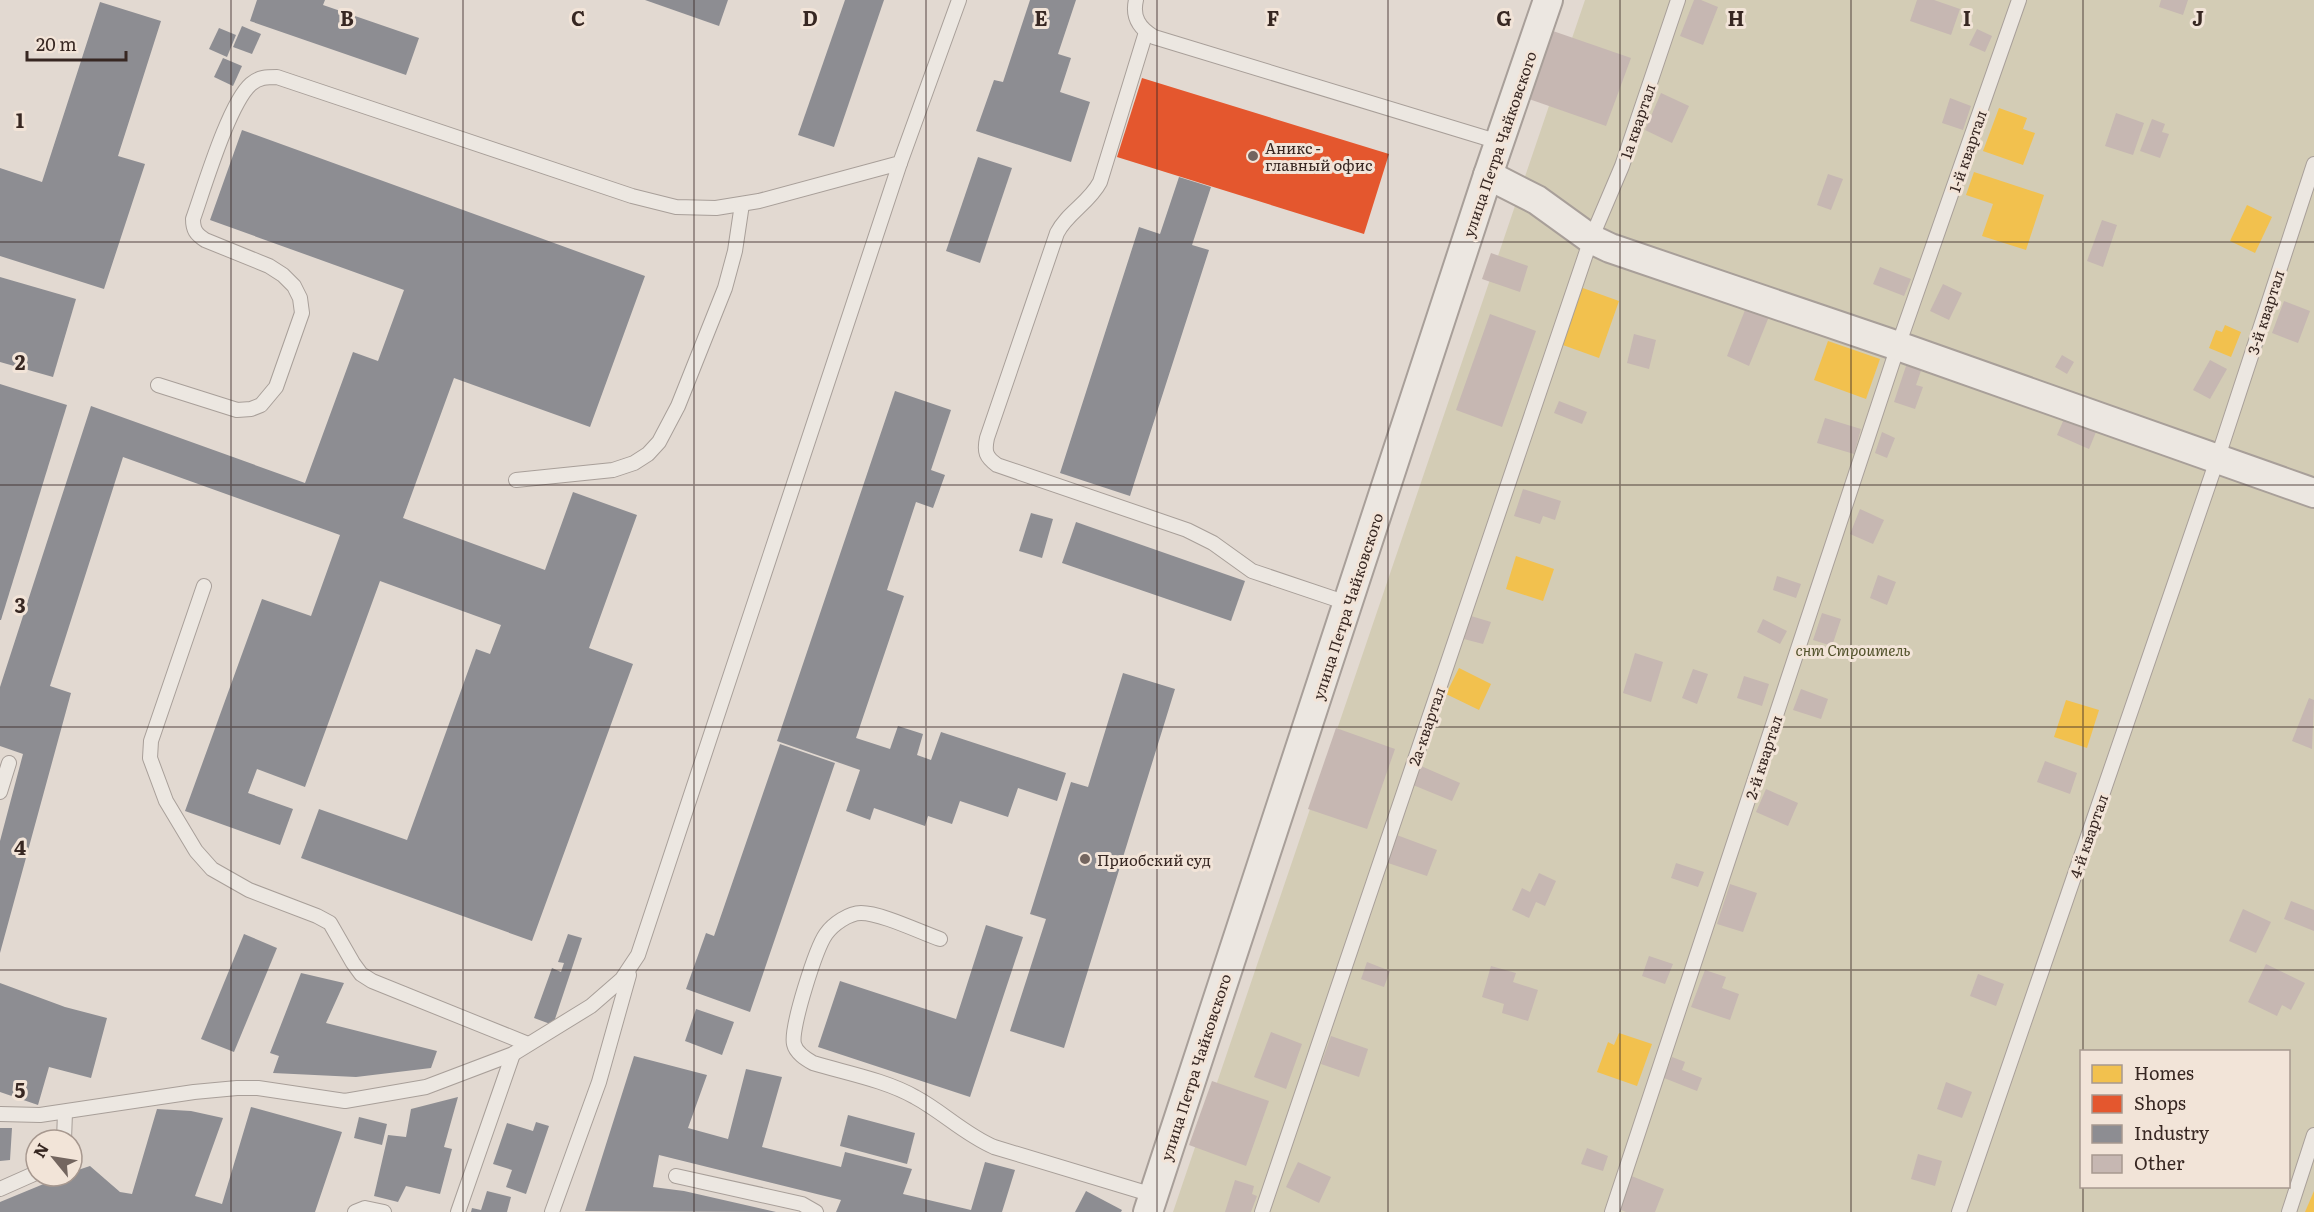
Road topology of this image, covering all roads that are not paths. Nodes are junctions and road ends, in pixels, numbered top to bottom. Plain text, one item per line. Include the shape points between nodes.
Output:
1 (959, 0) edge
2 (1136, 0) edge
3 (1548, 0) edge
4 (1678, 0) edge
5 (2019, 0) edge
6 (1146, 32) junction
7 (1499, 142) junction
8 (900, 163) junction
9 (2314, 164) edge
10 (1488, 175) junction
11 (742, 204) junction
12 (1591, 239) junction
13 (1914, 302) joint
14 (1898, 346) junction
15 (158, 385) dead end
16 (2217, 460) junction
17 (516, 480) dead end
18 (2314, 493) edge
19 (204, 586) dead end
20 (1347, 603) junction
21 (9, 763) dead end
22 (0, 792) edge
23 (940, 939) dead end
24 (631, 967) junction
25 (528, 1044) junction
26 (513, 1054) junction
27 (65, 1112) junction
28 (0, 1114) edge
29 (64, 1128) edge
30 (2314, 1135) edge
31 (676, 1176) dead end
32 (24, 1178) edge
33 (0, 1189) edge
34 (1151, 1203) edge
35 (355, 1212) edge
36 (384, 1212) edge
37 (458, 1212) edge
38 (552, 1212) edge
39 (816, 1212) edge
40 (1262, 1212) edge
41 (1612, 1212) edge
42 (1959, 1212) edge
43 (2289, 1212) edge

1 - 8 lane
2 - 6 lane via 1135,17
3 - 7 street, улица Петра Чайковского
4 - 12 lane, 1а квартал via 1622,166
5 - 13 lane, 1-й квартал
6 - 7 lane
6 - 20 lane via 1100,182 1057,233 987,438 988,459 1186,530 1213,543 1252,571
7 - 10 street, улица Петра Чайковского
8 - 11 lane
8 - 24 lane
9 - 16 lane, 3-й квартал
10 - 12 street via 1537,200
10 - 20 street, улица Петра Чайковского
11 - 15 lane via 676,207 632,196 277,77 264,76 245,90 231,114 193,226 205,240 284,275 300,298 302,313 276,387 261,405 237,410
11 - 17 lane via 725,288 659,442 634,463 613,470
12 - 14 street via 1635,258
12 - 40 lane, 2а-квартал
13 - 14 lane, 2-й квартал
14 - 16 street
14 - 41 lane, 2-й квартал
16 - 18 street
16 - 42 lane, 4-й квартал
19 - 25 lane via 158,717 150,758 166,801 196,851 212,869 231,881 330,923 357,968 372,981
20 - 34 street, улица Петра Чайковского
21 - 22 lane
23 - 34 lane via 859,913 834,926 818,949 794,1029 794,1045 803,1058 902,1090 994,1147
24 - 25 lane via 610,992
24 - 38 lane via 598,1082
25 - 26 lane
26 - 27 lane via 426,1087 358,1100 237,1088
26 - 37 lane
27 - 28 lane
27 - 29 lane
30 - 43 lane
31 - 39 lane via 802,1204
32 - 33 lane
35 - 36 lane via 365,1208

